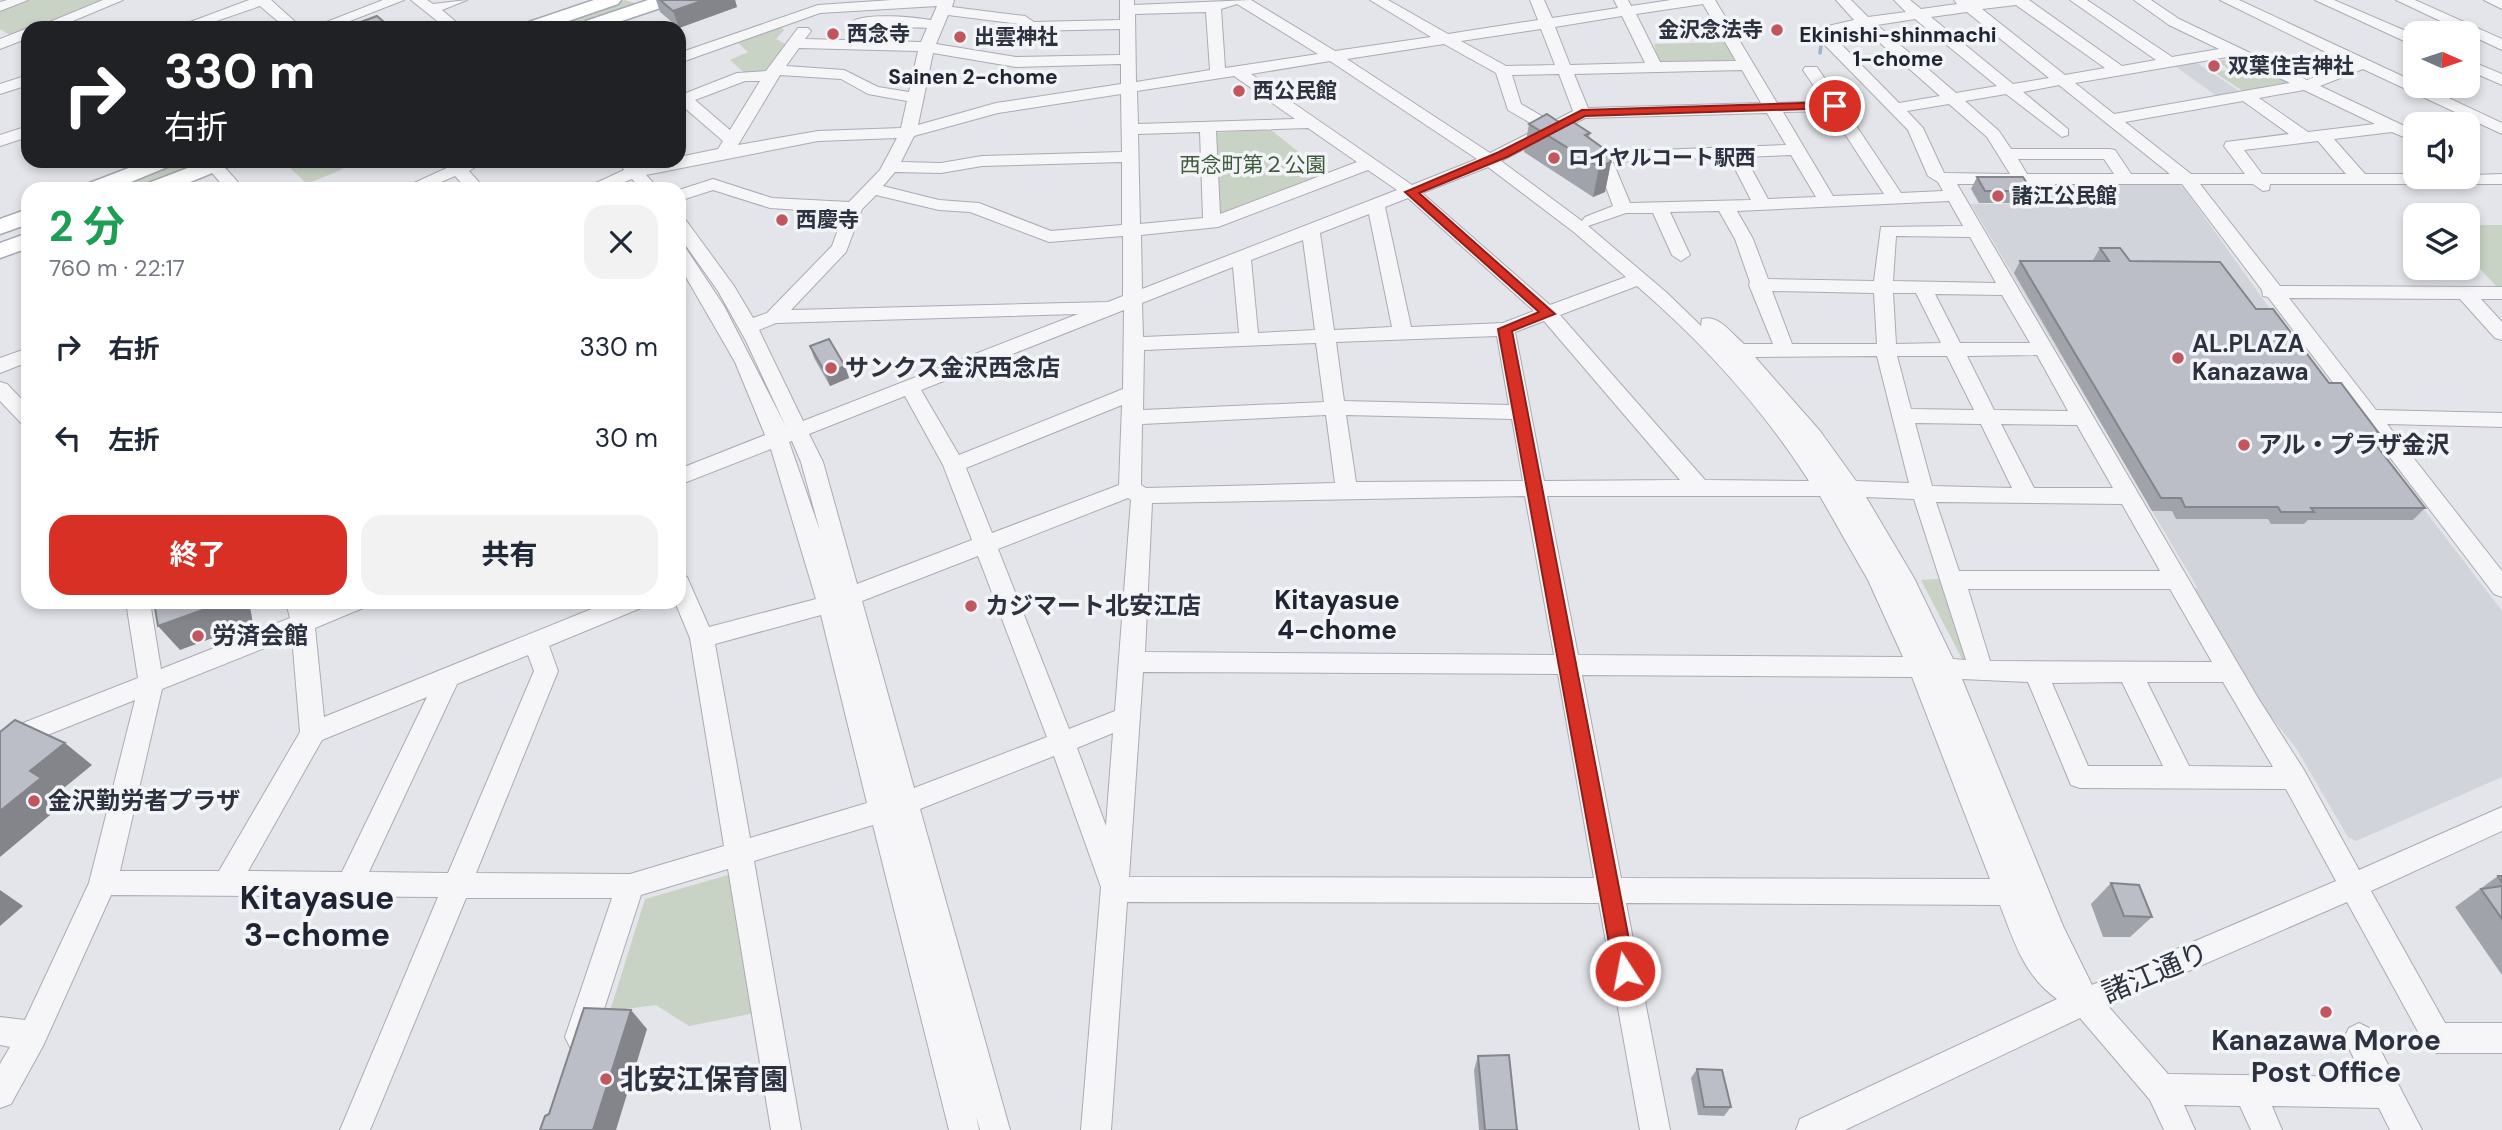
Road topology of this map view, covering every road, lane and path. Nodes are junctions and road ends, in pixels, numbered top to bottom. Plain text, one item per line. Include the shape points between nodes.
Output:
1 (21, 0) edge
2 (116, 0) edge
3 (262, 0) edge
4 (397, 0) edge
5 (460, 0) edge
6 (612, 0) edge
7 (1233, 0) edge
8 (1241, 0) edge
9 (1261, 0) edge
10 (1405, 0) edge
11 (1536, 0) edge
12 (1700, 0) edge
13 (1708, 0) edge
14 (1843, 0) edge
15 (1901, 0) edge
16 (2018, 0) edge
17 (2077, 0) edge
18 (2141, 0) edge
19 (2227, 0) edge
20 (2322, 0) edge
21 (2403, 0) edge
22 (2491, 0) edge
23 (657, 1) edge
24 (1675, 2) edge
25 (1383, 3) edge
26 (821, 4) edge
27 (1966, 4) edge
28 (425, 5) edge
29 (2502, 5) edge
30 (1624, 6) edge
31 (0, 7) edge
32 (1213, 7) junction
33 (944, 9) edge
34 (1127, 11) edge
35 (1916, 13) junction
36 (1863, 20) junction
37 (60, 21) edge
38 (201, 21) edge
39 (287, 21) edge
40 (338, 21) edge
41 (426, 21) edge
42 (447, 21) edge
43 (550, 21) edge
44 (604, 21) edge
45 (1546, 23) junction
46 (808, 24) junction
47 (21, 36) edge
48 (2403, 36) edge
49 (1449, 38) junction
50 (794, 43) junction
51 (0, 44) edge
52 (927, 47) junction
53 (2502, 47) edge
54 (2236, 51) junction
55 (1341, 54) junction
56 (686, 55) edge
57 (2480, 57) edge
58 (1128, 59) junction
59 (2169, 62) junction
60 (2363, 64) junction
61 (1746, 65) junction
62 (1655, 67) junction
63 (1566, 69) junction
64 (2480, 69) edge
65 (1811, 70) dead end
66 (1237, 71) junction
67 (1503, 71) junction
68 (2119, 71) junction
69 (773, 73) junction
70 (1218, 73) junction
71 (2403, 79) edge
72 (2063, 80) junction
73 (2502, 80) edge
74 (21, 82) edge
75 (2307, 85) junction
76 (1129, 88) junction
77 (0, 89) edge
78 (2010, 89) junction
79 (686, 95) edge
80 (2246, 96) junction
81 (916, 98) junction
82 (2441, 98) edge
83 (1952, 99) junction
84 (686, 102) edge
85 (1835, 106) junction
86 (1771, 107) junction
87 (1897, 108) junction
88 (1582, 113) junction
89 (2111, 119) junction
90 (1312, 123) junction
91 (1208, 127) junction
92 (2395, 127) junction
93 (1553, 129) junction
94 (2502, 129) edge
95 (1131, 130) junction
96 (2403, 131) edge
97 (2062, 132) dead end
98 (908, 133) junction
99 (21, 134) edge
100 (2323, 136) junction
101 (2305, 138) junction
102 (0, 141) edge
103 (728, 145) junction
104 (1796, 150) junction
105 (1734, 152) junction
106 (2006, 154) junction
107 (686, 157) edge
108 (1130, 157) junction
109 (1497, 157) junction
110 (1603, 157) junction
111 (1368, 164) junction
112 (890, 167) junction
113 (148, 168) edge
114 (207, 168) edge
115 (651, 168) edge
116 (458, 169) joint
117 (2480, 169) edge
118 (627, 175) edge
119 (2125, 178) junction
120 (2022, 179) junction
121 (2360, 179) junction
122 (2402, 180) junction
123 (2501, 180) edge
124 (113, 182) edge
125 (172, 182) edge
126 (427, 182) edge
127 (470, 182) edge
128 (610, 182) edge
129 (2189, 182) junction
130 (2260, 182) junction
131 (2304, 182) junction
132 (1950, 188) junction
133 (874, 189) junction
134 (1411, 192) junction
135 (686, 194) edge
136 (1895, 197) junction
137 (1827, 201) junction
138 (1762, 204) junction
139 (1376, 205) junction
140 (1725, 206) junction
141 (1658, 207) junction
142 (854, 208) junction
143 (1623, 208) junction
144 (21, 218) edge
145 (1591, 221) junction
146 (1212, 223) junction
147 (0, 227) edge
148 (1130, 228) junction
149 (1311, 232) junction
150 (1976, 232) junction
151 (686, 235) edge
152 (21, 243) edge
153 (0, 251) edge
154 (1681, 255) dead end
155 (1242, 259) junction
156 (686, 264) edge
157 (1639, 279) junction
158 (1758, 285) junction
159 (1883, 286) junction
160 (1923, 288) junction
161 (2008, 289) junction
162 (2270, 292) junction
163 (2464, 292) junction
164 (719, 293) junction
165 (2502, 293) edge
166 (1126, 304) junction
167 (1548, 314) junction
168 (774, 317) junction
169 (748, 327) junction
170 (1505, 329) junction
171 (1403, 334) junction
172 (2502, 334) edge
173 (1324, 337) junction
174 (1249, 340) junction
175 (1133, 344) junction
176 (1952, 348) junction
177 (1784, 349) junction
178 (1887, 349) junction
179 (2043, 349) junction
180 (1727, 351) junction
181 (21, 357) edge
182 (0, 366) edge
183 (910, 387) junction
184 (0, 389) edge
185 (1132, 393) junction
186 (1335, 408) junction
187 (21, 411) edge
188 (1520, 412) junction
189 (1905, 416) junction
190 (1133, 417) junction
191 (1986, 417) junction
192 (2369, 417) junction
193 (2083, 418) junction
194 (2502, 420) edge
195 (788, 434) junction
196 (954, 465) junction
197 (686, 474) edge
198 (1534, 487) junction
199 (1346, 488) junction
200 (1700, 489) junction
201 (1827, 489) junction
202 (1850, 489) junction
203 (1136, 493) junction
204 (1925, 494) junction
205 (2027, 496) junction
206 (2128, 496) junction
207 (985, 545) junction
208 (1954, 580) junction
209 (2178, 580) junction
210 (2500, 583) edge
211 (686, 600) edge
212 (840, 600) junction
213 (139, 609) edge
214 (616, 609) edge
215 (300, 612) edge
216 (702, 638) junction
217 (536, 642) junction
218 (1132, 662) junction
219 (1566, 664) junction
220 (1919, 667) junction
221 (1945, 669) junction
222 (1981, 670) junction
223 (2229, 672) junction
224 (2036, 673) junction
225 (2130, 673) junction
226 (448, 678) junction
227 (151, 683) junction
228 (1127, 717) junction
229 (313, 733) junction
230 (1062, 742) junction
231 (0, 743) edge
232 (2182, 778) junction
233 (2295, 778) junction
234 (895, 806) junction
235 (2502, 819) edge
236 (739, 853) junction
237 (103, 883) junction
238 (227, 883) junction
239 (349, 884) junction
240 (457, 884) junction
241 (630, 886) junction
242 (2354, 886) junction
243 (1115, 889) junction
244 (1609, 892) junction
245 (2008, 892) junction
246 (2085, 1002) junction
247 (0, 1031) edge
248 (33, 1036) junction
249 (2359, 1038) dead end
250 (2499, 1043) edge
251 (571, 1066) edge
252 (2161, 1089) junction
253 (2248, 1089) junction
254 (0, 1093) edge
255 (2387, 1093) junction
256 (355, 1130) edge
257 (786, 1130) edge
258 (964, 1130) edge
259 (995, 1130) edge
260 (1096, 1130) edge
261 (1656, 1130) edge
262 (1811, 1130) edge
263 (2180, 1130) edge
264 (2267, 1130) edge
265 (2407, 1130) edge

1 - 31 street
2 - 37 street
3 - 38 street
3 - 39 street
4 - 40 street
4 - 41 street
5 - 28 street
6 - 43 main road
7 - 32 street
8 - 55 street
9 - 55 street
10 - 25 street
11 - 45 street
12 - 24 street
13 - 61 street
14 - 36 street
15 - 35 street
16 - 27 street
16 - 68 street
17 - 59 street
18 - 54 street via 2174,22
19 - 60 street
20 - 48 street
21 - 53 street
22 - 29 street
23 - 44 main road
24 - 30 street
25 - 49 street
26 - 33 street
26 - 46 street
26 - 56 street
27 - 35 street
27 - 72 street
28 - 42 street
30 - 45 street
30 - 62 street
32 - 34 street
32 - 70 street
33 - 34 street via 1026,20 1029,27
33 - 46 street via 908,21
33 - 52 street
34 - 58 street
35 - 36 street
35 - 78 street
36 - 83 street
36 - 87 street via 1833,29 1828,40
45 - 49 street
45 - 63 street
46 - 50 street
47 - 51 street
49 - 55 street
49 - 67 street
50 - 52 street
50 - 69 street
52 - 58 street via 1016,62
52 - 81 street
53 - 57 street
54 - 59 street
54 - 75 street
55 - 66 street
55 - 109 street
58 - 76 street
59 - 68 street
60 - 71 street
60 - 75 street
61 - 62 street
61 - 86 street
62 - 63 street
63 - 67 street
63 - 88 street
64 - 73 street
65 - 85 street
66 - 70 street
66 - 90 street
67 - 93 street via 1514,107
68 - 72 street
69 - 79 street via 743,76
69 - 81 street via 844,75 874,91
69 - 103 street
70 - 76 street
72 - 78 street
72 - 89 street
74 - 77 street
75 - 80 street
75 - 92 street
76 - 95 street
76 - 98 street via 996,108
78 - 83 street
78 - 97 street
80 - 89 street
80 - 101 street
81 - 98 street
82 - 94 street
83 - 87 street
83 - 106 street via 1993,134
84 - 103 street
85 - 86 street
85 - 136 street
86 - 88 street
86 - 104 street
87 - 132 street via 1914,128 1937,176
88 - 93 street
89 - 129 street
90 - 91 street
90 - 111 street
91 - 95 street
91 - 146 street
92 - 96 street
92 - 100 street
93 - 109 street
93 - 110 street
95 - 108 street
98 - 103 street
98 - 112 street
99 - 102 street
100 - 101 street
100 - 121 street
101 - 130 street via 2232,146
103 - 107 street
104 - 105 street
104 - 137 street
105 - 110 street
105 - 138 street
106 - 119 street via 2109,154
106 - 120 street
108 - 112 street
108 - 148 street
109 - 134 street
109 - 145 street
109 - 157 street
110 - 143 street
111 - 134 street
111 - 146 street
112 - 133 street
113 - 124 main road
114 - 125 main road
115 - 118 street
116 - 126 street
116 - 127 street
117 - 123 street
118 - 128 street
119 - 120 street
119 - 129 street
120 - 132 street
121 - 122 street
121 - 131 street
122 - 123 street
122 - 131 street via 2390,187
129 - 130 street
129 - 162 street
130 - 131 street
132 - 136 street
132 - 150 street
133 - 142 street
133 - 148 street via 939,205 972,207 1049,237
134 - 139 street
134 - 167 street
135 - 142 street via 713,184 771,203
136 - 137 street
137 - 138 street
138 - 140 street
139 - 149 street
139 - 171 street
140 - 141 street
140 - 158 street via 1744,239
141 - 143 street
141 - 154 street
142 - 168 street via 840,248
143 - 145 street
144 - 147 main road
145 - 180 street via 1654,273
146 - 148 street
148 - 166 street
149 - 155 street
149 - 173 street
150 - 159 street via 1886,231
150 - 161 street
151 - 164 street
152 - 153 main road
155 - 166 street
155 - 174 street
156 - 164 street
157 - 167 street
157 - 180 street
158 - 159 street
158 - 177 street
159 - 160 street
159 - 178 street
160 - 161 street
160 - 176 street
161 - 179 street
162 - 163 street
162 - 192 street
163 - 165 street
163 - 172 street
164 - 169 street
164 - 195 street via 740,350
166 - 168 street
166 - 175 street
166 - 183 street
167 - 170 street
167 - 200 street
168 - 169 street
169 - 195 street
170 - 171 street
170 - 188 street
171 - 173 street
173 - 174 street
173 - 186 street
174 - 175 street
175 - 185 street
176 - 178 street
176 - 179 street
176 - 191 street
177 - 178 street
177 - 180 street
178 - 189 street
179 - 193 street
180 - 201 street
180 - 202 street via 1813,436
181 - 182 street
183 - 195 street
183 - 196 street
184 - 187 street
185 - 190 street
185 - 196 street
186 - 188 street
186 - 190 street
186 - 199 street
188 - 198 street
189 - 191 street
189 - 204 street
190 - 203 street
191 - 193 street
191 - 205 street
192 - 194 street
192 - 210 street
193 - 206 street
195 - 197 street
195 - 212 street
196 - 207 street
198 - 199 street
198 - 200 street
198 - 219 street
199 - 203 street
200 - 201 street
201 - 202 street
201 - 220 street via 1874,569
202 - 204 street
202 - 221 street via 1903,578
203 - 207 street
203 - 218 street
204 - 205 street
204 - 208 street via 1930,520
205 - 206 street
206 - 209 street
207 - 212 street
207 - 230 street
208 - 209 street
208 - 222 street
209 - 223 street
211 - 216 street
212 - 216 street
212 - 234 street
213 - 227 street
214 - 217 street
215 - 227 street
215 - 229 street
216 - 236 street
217 - 226 street
217 - 240 street via 546,671
218 - 219 street
218 - 228 street
219 - 220 street
219 - 244 street
220 - 221 street
220 - 245 street
221 - 222 street
221 - 246 street
222 - 224 street
223 - 225 street
223 - 233 street
224 - 225 street
224 - 232 street via 2080,778
225 - 232 street
226 - 229 street
226 - 239 street
227 - 231 street
227 - 237 street
228 - 230 street
228 - 243 street
229 - 238 street
230 - 234 street
230 - 243 street
232 - 233 street
233 - 242 street
234 - 236 street
234 - 258 street
234 - 259 street
235 - 242 street, 諸江通り
236 - 241 street
236 - 257 street
237 - 238 street
237 - 248 street
238 - 239 street
239 - 240 street
240 - 241 street
240 - 256 street
241 - 251 street
242 - 246 street, 諸江通り
242 - 250 street via 2437,1038
243 - 244 street
243 - 260 street
244 - 245 street
244 - 261 street
245 - 246 street via 2049,977
246 - 252 street
246 - 262 street, 諸江通り
247 - 248 street
248 - 254 street
249 - 255 street
252 - 253 street
252 - 263 street
253 - 255 street
253 - 264 street
255 - 265 street

